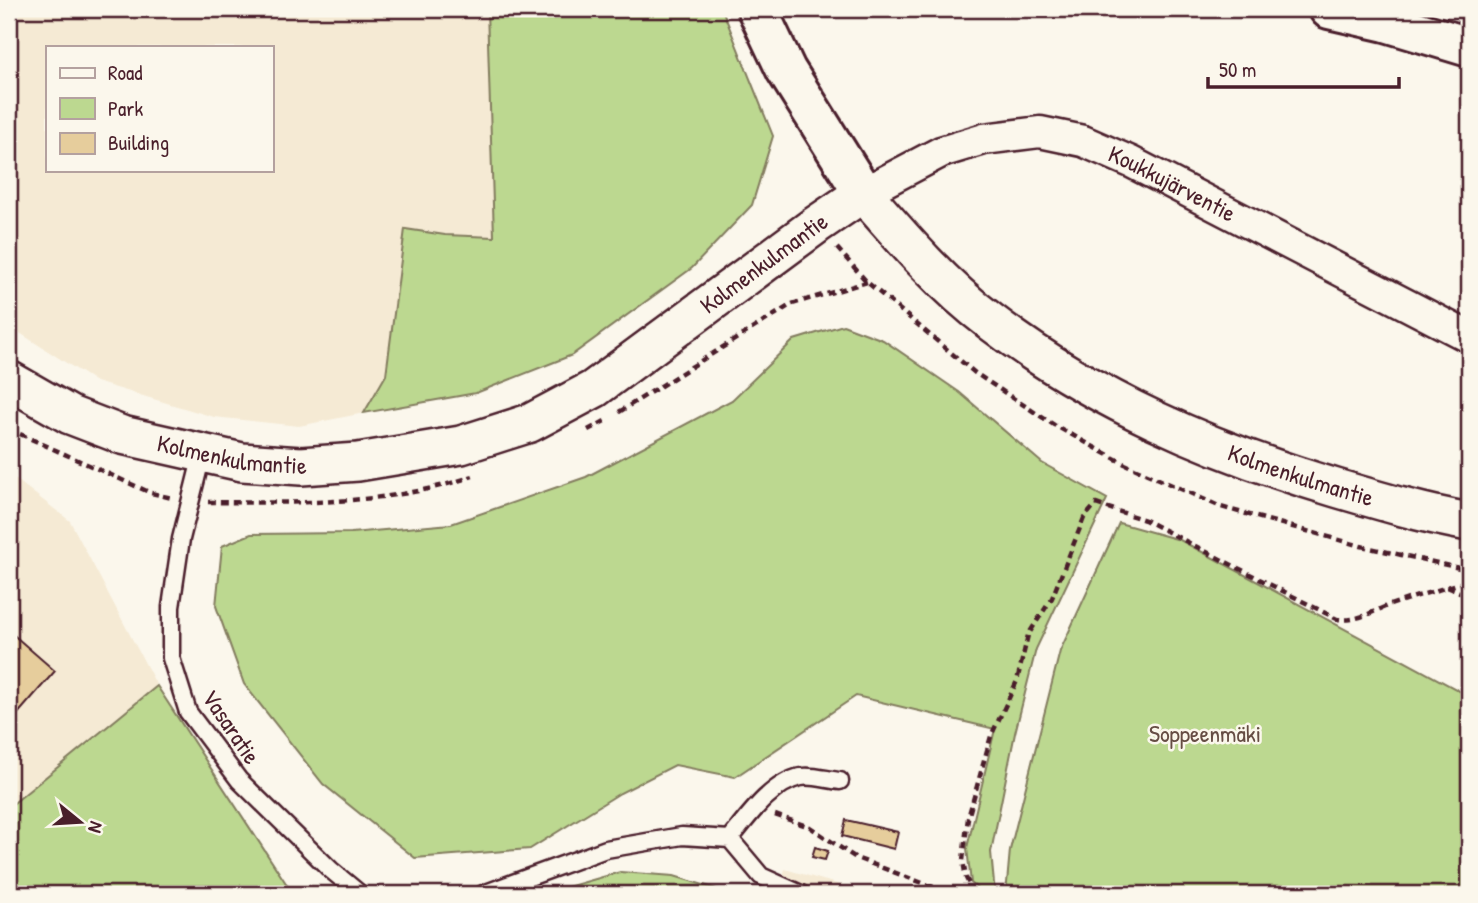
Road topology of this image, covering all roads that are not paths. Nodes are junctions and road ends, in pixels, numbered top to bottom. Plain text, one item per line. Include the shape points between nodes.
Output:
1 (757, 9) edge
2 (1329, 9) edge
3 (1469, 47) edge
4 (863, 193) junction
5 (1469, 337) edge
6 (9, 380) edge
7 (202, 455) junction
8 (1469, 522) edge
9 (840, 781) dead end
10 (730, 839) junction
11 (360, 894) edge
12 (483, 894) edge
13 (801, 894) edge

1 - 4 highway via 786,71
2 - 3 highway
4 - 5 street, Koukkujärventie via 941,152 984,139 1040,132 1083,141
4 - 7 street, Kolmenkulmantie via 594,389 530,423 461,445 358,463 302,466
4 - 8 street, Kolmenkulmantie via 923,261 988,320 1066,374 1145,417 1313,481
6 - 7 street, Kolmenkulmantie via 70,415 122,435
7 - 11 lane, Vasaratie via 181,540 171,607 171,658 188,712 239,780
9 - 10 lane via 801,777 776,789
10 - 12 lane via 682,836 607,849
10 - 13 lane via 761,876

